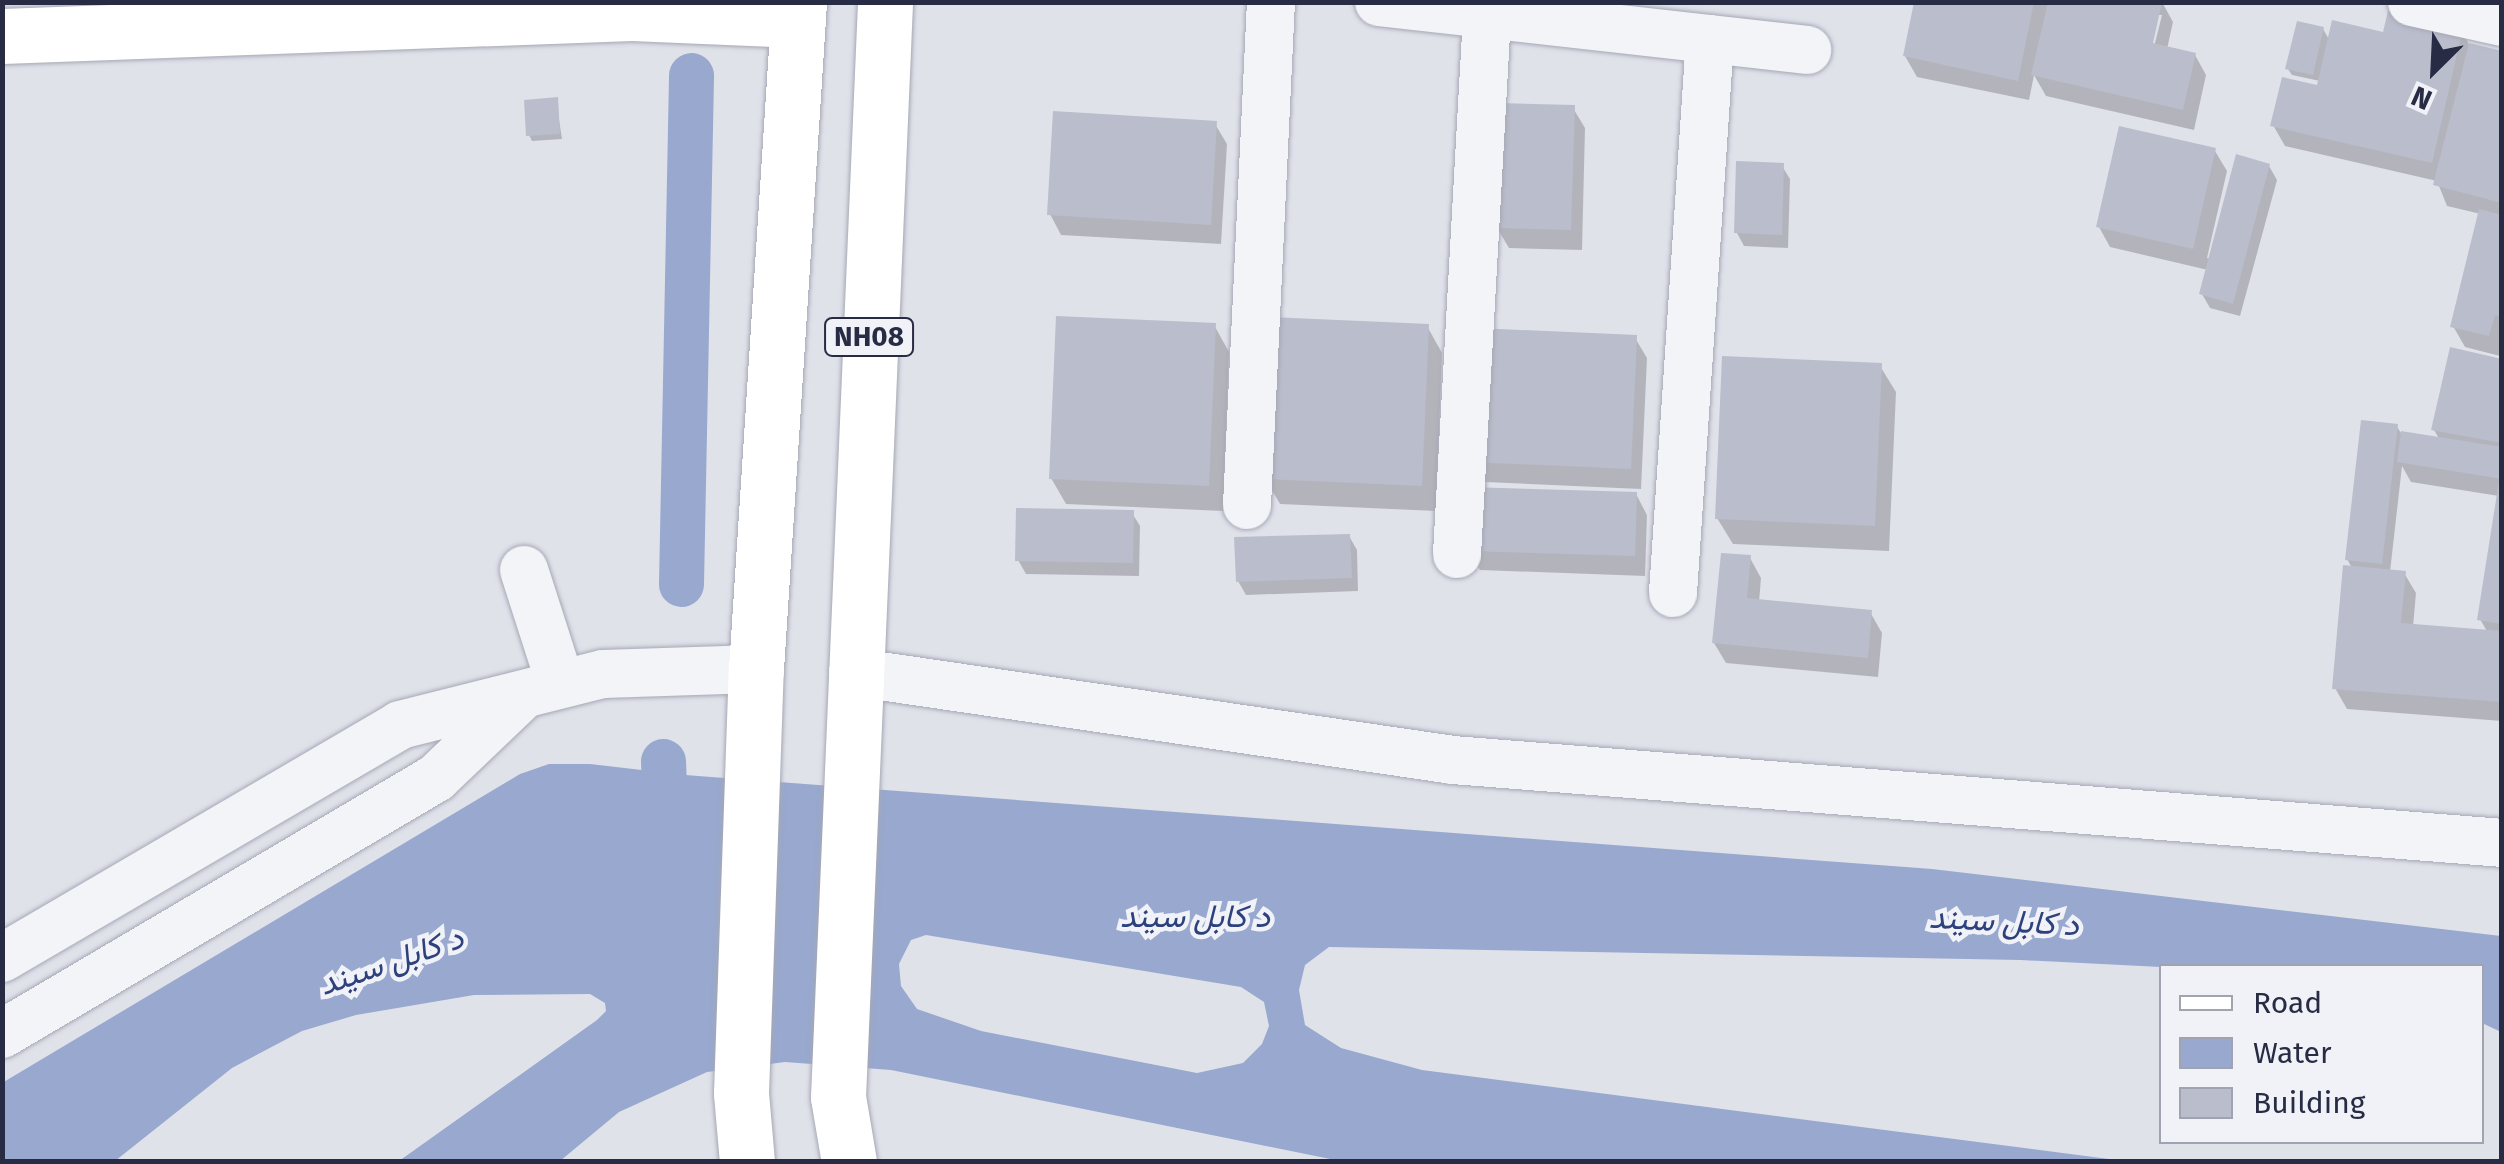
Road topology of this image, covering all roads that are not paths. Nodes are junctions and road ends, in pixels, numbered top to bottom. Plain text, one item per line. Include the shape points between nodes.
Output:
1 (885, 2) edge
2 (1271, 2) edge
3 (1378, 2) edge
4 (2412, 2) edge
5 (798, 11) edge
6 (1487, 14) junction
7 (2502, 22) edge
8 (2, 36) edge
9 (1710, 39) junction
10 (1806, 50) dead end
11 (1247, 505) dead end
12 (1457, 554) dead end
13 (524, 570) dead end
14 (1673, 593) dead end
15 (756, 669) junction
16 (853, 672) junction
17 (542, 688) junction
18 (2502, 843) edge
19 (2, 958) edge
20 (2, 1034) edge
21 (747, 1162) edge
22 (849, 1162) edge

1 - 16 main road, NH08
2 - 11 street
3 - 6 street
4 - 7 street
5 - 8 main road
5 - 15 main road
6 - 9 street
6 - 12 street
9 - 10 street
9 - 14 street
13 - 17 street
15 - 17 street via 636,672
15 - 21 main road via 741,1093
16 - 18 street via 1453,760
16 - 22 main road, NH08 via 838,1097
17 - 19 street via 400,724
17 - 20 street via 436,778

